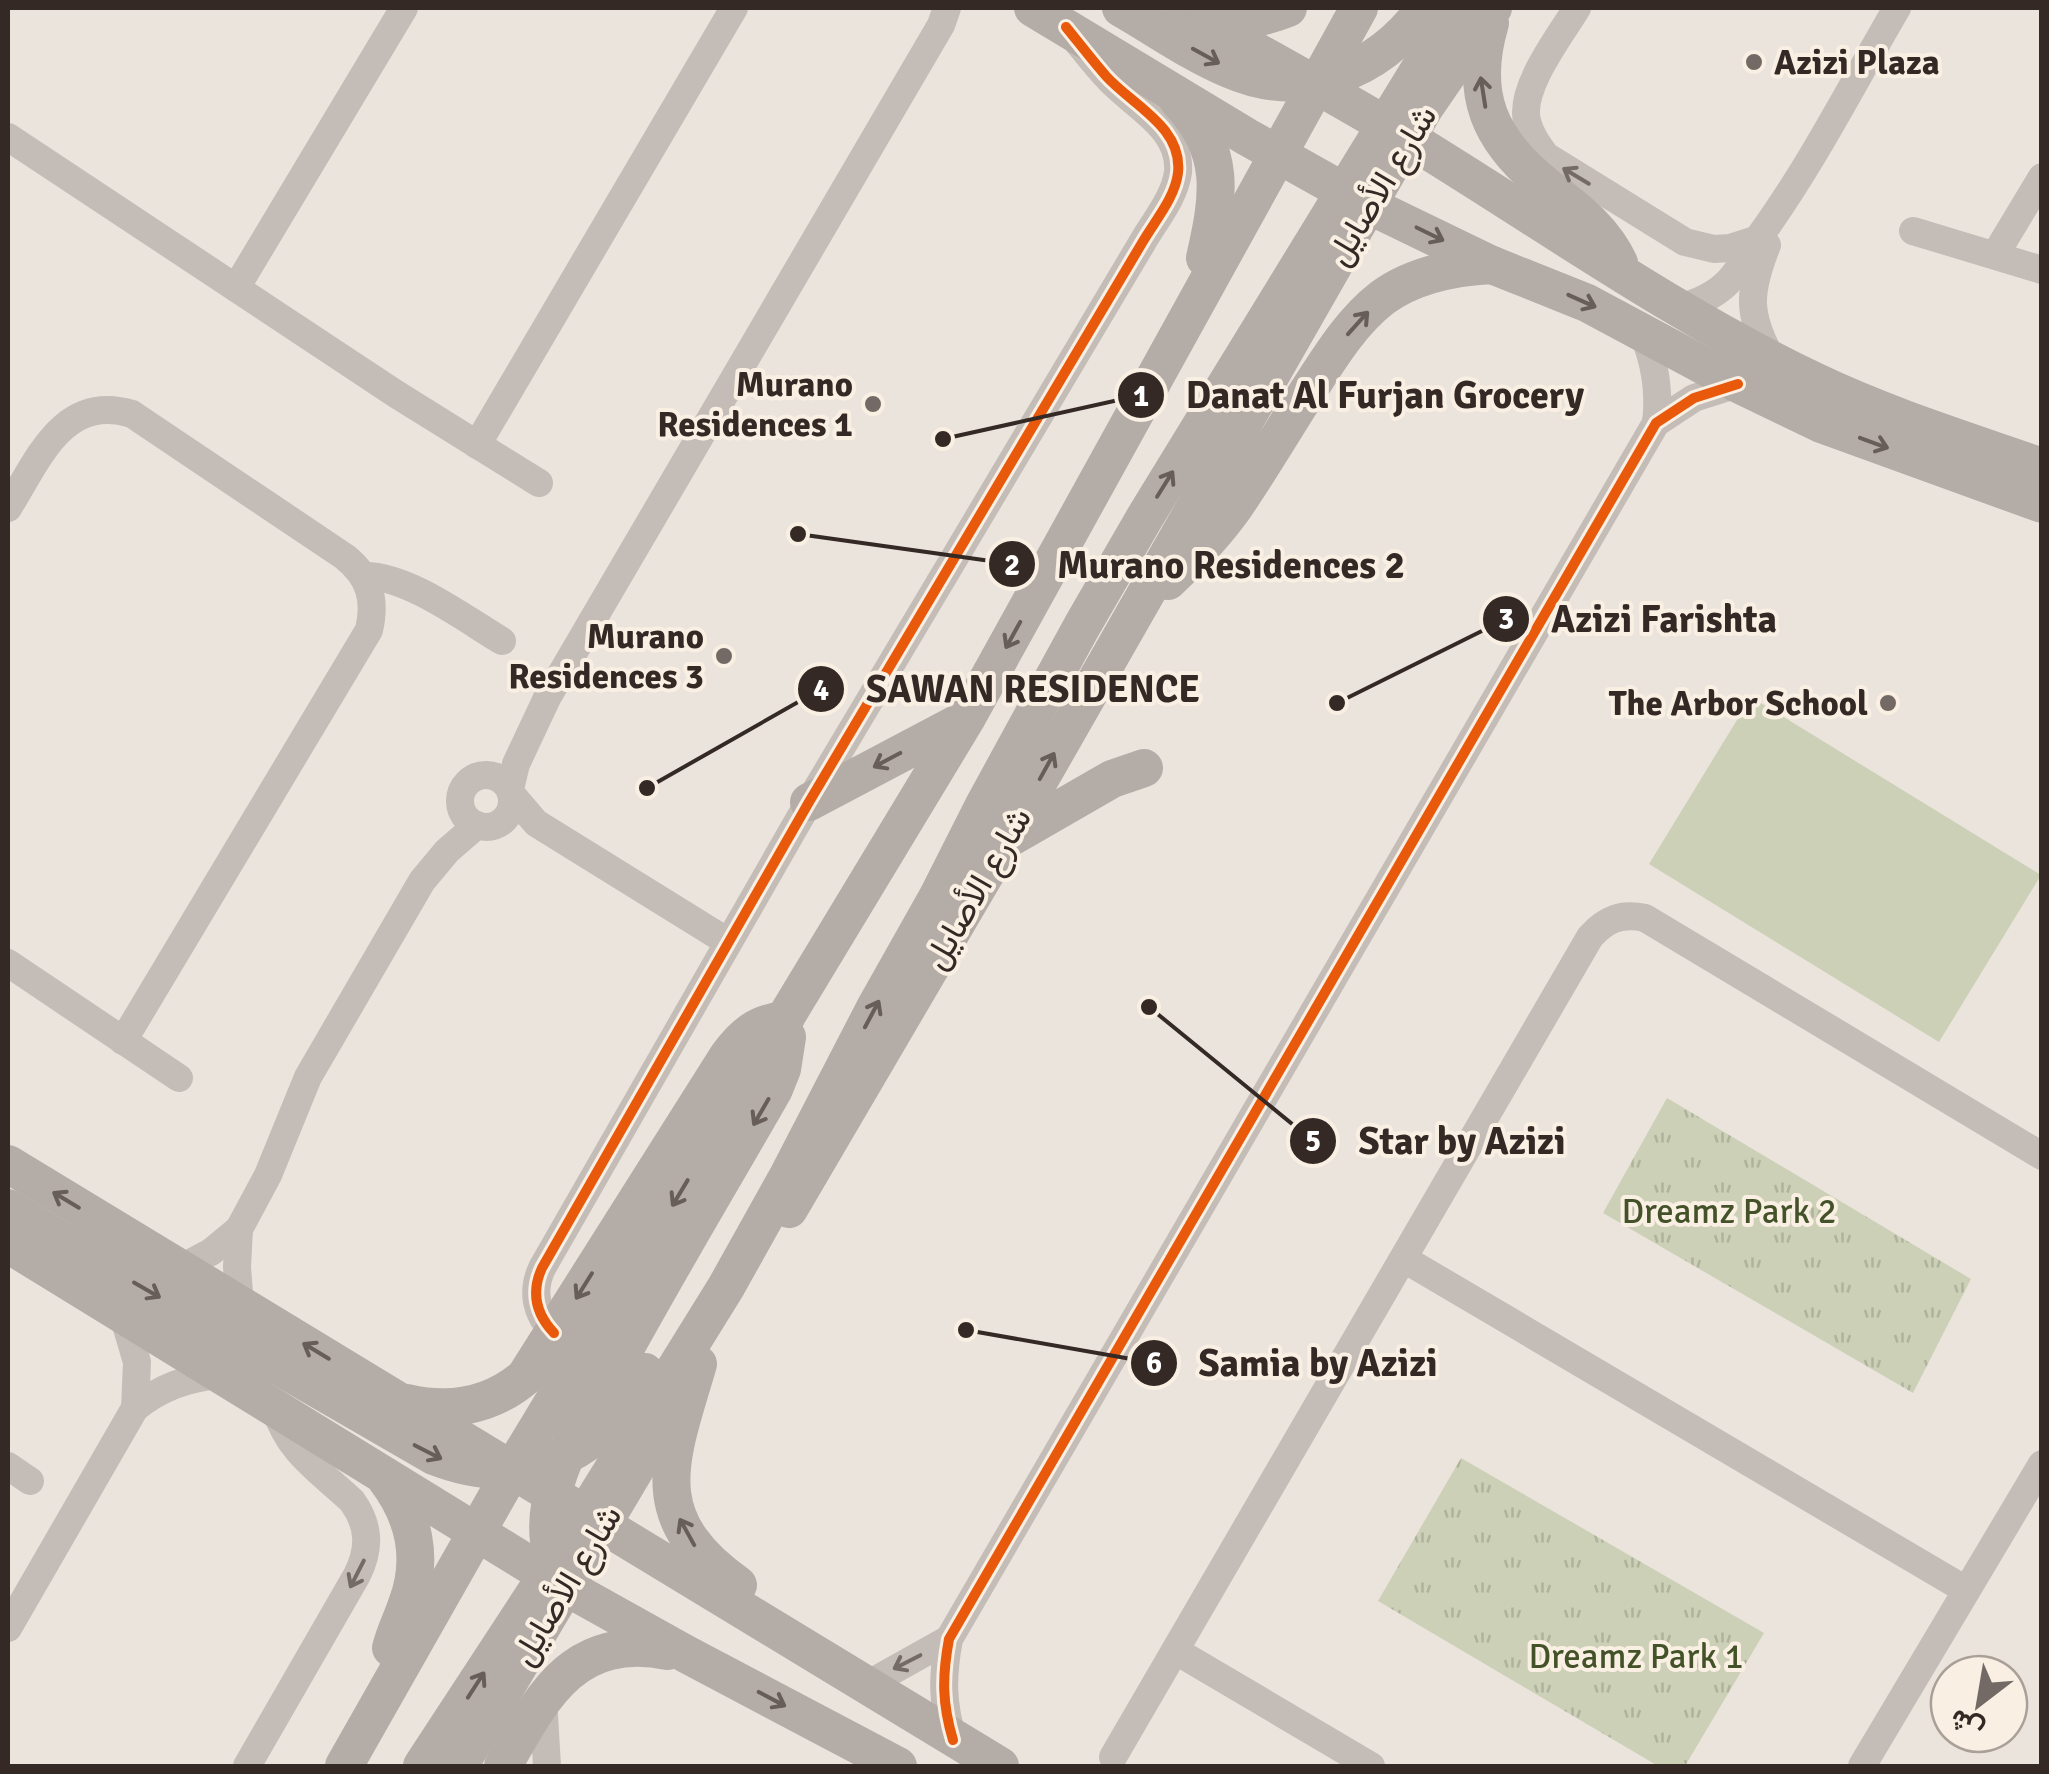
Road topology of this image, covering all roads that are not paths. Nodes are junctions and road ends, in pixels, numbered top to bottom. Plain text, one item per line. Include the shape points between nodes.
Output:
1 (404, 8) edge
2 (1033, 8) edge
3 (1121, 8) edge
4 (1288, 8) edge
5 (1358, 8) edge
6 (1409, 8) edge
7 (1425, 8) edge
8 (1457, 8) edge
9 (1493, 8) edge
10 (1577, 8) edge
11 (1898, 8) edge
12 (725, 11) edge
13 (1186, 12) edge
14 (950, 13) edge
15 (1066, 27) junction
16 (1162, 84) junction
17 (1314, 85) junction
18 (1362, 112) junction
19 (8, 137) edge
20 (1407, 138) junction
21 (1277, 154) junction
22 (2042, 177) edge
23 (1784, 202) junction
24 (1368, 205) junction
25 (1912, 231) dead end
26 (1758, 239) junction
27 (1995, 255) junction
28 (1492, 265) junction
29 (2042, 270) edge
30 (1624, 274) junction
31 (236, 288) junction
32 (1194, 304) junction
33 (1680, 308) junction
34 (1642, 331) junction
35 (1772, 360) junction
36 (1738, 384) junction
37 (1656, 423) junction
38 (477, 445) junction
39 (2042, 468) edge
40 (539, 483) dead end
41 (2042, 504) edge
42 (8, 508) edge
43 (364, 576) junction
44 (1129, 621) junction
45 (502, 642) dead end
46 (542, 708) junction
47 (966, 719) junction
48 (1144, 768) dead end
49 (477, 776) junction
50 (511, 793) junction
51 (809, 802) junction
52 (477, 819) junction
53 (1004, 842) junction
54 (624, 878) junction
55 (728, 942) junction
56 (8, 963) edge
57 (786, 1020) junction
58 (123, 1041) junction
59 (179, 1078) dead end
60 (816, 1119) junction
61 (2042, 1156) edge
62 (8, 1164) edge
63 (8, 1208) edge
64 (239, 1229) junction
65 (8, 1244) edge
66 (1404, 1259) junction
67 (179, 1269) junction
68 (240, 1306) junction
69 (124, 1318) junction
70 (554, 1333) junction
71 (698, 1364) junction
72 (221, 1375) junction
73 (399, 1402) junction
74 (135, 1408) junction
75 (275, 1408) junction
76 (2042, 1464) edge
77 (512, 1470) junction
78 (382, 1473) junction
79 (552, 1496) junction
80 (602, 1525) junction
81 (477, 1531) junction
82 (564, 1586) junction
83 (1966, 1590) junction
84 (8, 1628) edge
85 (949, 1639) junction
86 (1176, 1651) junction
87 (686, 1654) junction
88 (401, 1668) junction
89 (865, 1686) junction
90 (542, 1698) junction
91 (829, 1729) junction
92 (953, 1740) junction
93 (1113, 1757) dead end
94 (248, 1766) edge
95 (344, 1766) edge
96 (422, 1766) edge
97 (459, 1766) edge
98 (503, 1766) edge
99 (548, 1766) edge
100 (849, 1766) edge
101 (898, 1766) edge
102 (1000, 1766) edge
103 (1372, 1766) edge
104 (1862, 1766) edge

1 - 31 street
2 - 15 main road
3 -> 7 main road, bridge via 1228,68 1294,82 1338,75 1378,56
4 - 13 main road via 1242,21
5 - 17 main road
6 - 18 main road
60 -> 8 main road, bridge via 1144,517
9 - 20 main road, شارع الأصايل
30 -> 9 main road via 1600,232 1521,165 1487,114 1480,79
26 -> 10 street via 1714,249 1685,242 1546,156 1526,118 1529,95
11 - 23 street
12 - 38 street
13 - 17 main road
14 - 46 street
15 - 16 main road
15 - 51 street via 1168,134 1177,164 1174,185
16 - 21 main road
16 - 32 main road via 1199,127 1214,166 1216,211
17 - 18 main road
17 - 21 main road
18 - 20 main road
18 - 24 main road via 1358,173
19 - 31 street
20 - 24 main road, شارع الأصايل
20 - 30 main road
21 - 24 main road
21 - 32 main road
22 - 27 street
23 - 26 street
23 - 35 street via 1752,289 1758,333
24 -> 28 main road
24 - 44 main road, شارع الأصايل
25 - 27 street
26 - 33 street via 1728,283
27 - 29 street
28 -> 34 main road
44 -> 28 main road via 1234,508 1357,322 1384,296 1413,281
30 - 33 main road
31 - 38 street
32 -> 47 main road
33 - 35 main road
34 - 36 main road
34 - 37 street via 1658,385
35 - 39 main road via 1916,423
36 - 37 street via 1694,398
36 -> 41 main road via 1821,424
37 - 85 street
38 - 40 street
42 - 43 street via 67,422 92,411 119,410 346,557
43 - 45 street via 402,584
43 - 58 street via 372,602 368,630
53 -> 44 main road, شارع الأصايل
46 - 49 street
46 - 50 street via 516,764
47 -> 51 main road
47 - 57 main road
48 - 53 main road
49 - 50 street via 506,782
49 - 52 street via 463,788
50 - 52 street via 506,818
50 - 54 street via 536,823
51 - 55 street
52 - 54 street via 534,837 591,872
52 - 64 street via 422,881 308,1077
53 - 71 main road, شارع الأصايل
54 - 55 street
55 - 70 street via 542,1268 536,1298
56 - 58 street
57 -> 70 main road via 740,1039
57 -> 77 main road
57 -> 79 main road via 787,1044 774,1089 632,1334 568,1452
58 - 59 street
63 -> 60 main road, bridge via 434,1456 477,1469 522,1469 564,1456 616,1415 741,1220
96 -> 60 main road, bridge via 710,1314
61 - 66 street via 1630,914 1614,917 1590,937
67 -> 62 main road
64 - 67 street
64 - 68 street
65 - 69 main road
66 - 83 street
66 - 86 street
67 - 68 main road
73 -> 68 main road
69 - 72 main road
69 - 74 street via 137,1362
70 - 73 main road via 524,1377 501,1395 438,1408
71 - 80 main road, شارع الأصايل
89 -> 71 main road via 817,1640 717,1570 686,1536 670,1476
72 - 74 street via 175,1384
72 - 75 main road
73 - 77 main road
74 - 84 street
75 - 78 main road
75 -> 94 street via 297,1452 359,1510 367,1544 357,1575
76 - 83 street
77 - 79 main road
77 - 81 main road
78 - 81 main road
78 - 88 main road via 409,1519 416,1560 391,1646
79 - 80 main road
79 - 82 main road via 549,1552
80 - 82 main road, شارع الأصايل
80 - 89 main road
81 - 82 main road
81 - 88 main road
82 - 87 main road
82 - 97 main road, شارع الأصايل
83 - 104 street
85 -> 89 street
85 - 92 street via 943,1690
86 - 93 street
86 - 103 street
87 - 90 main road via 623,1647 564,1674
87 -> 91 main road
88 - 95 main road
89 - 92 main road
90 - 98 main road
90 - 99 street
91 - 100 street
91 - 101 main road
92 - 102 main road

